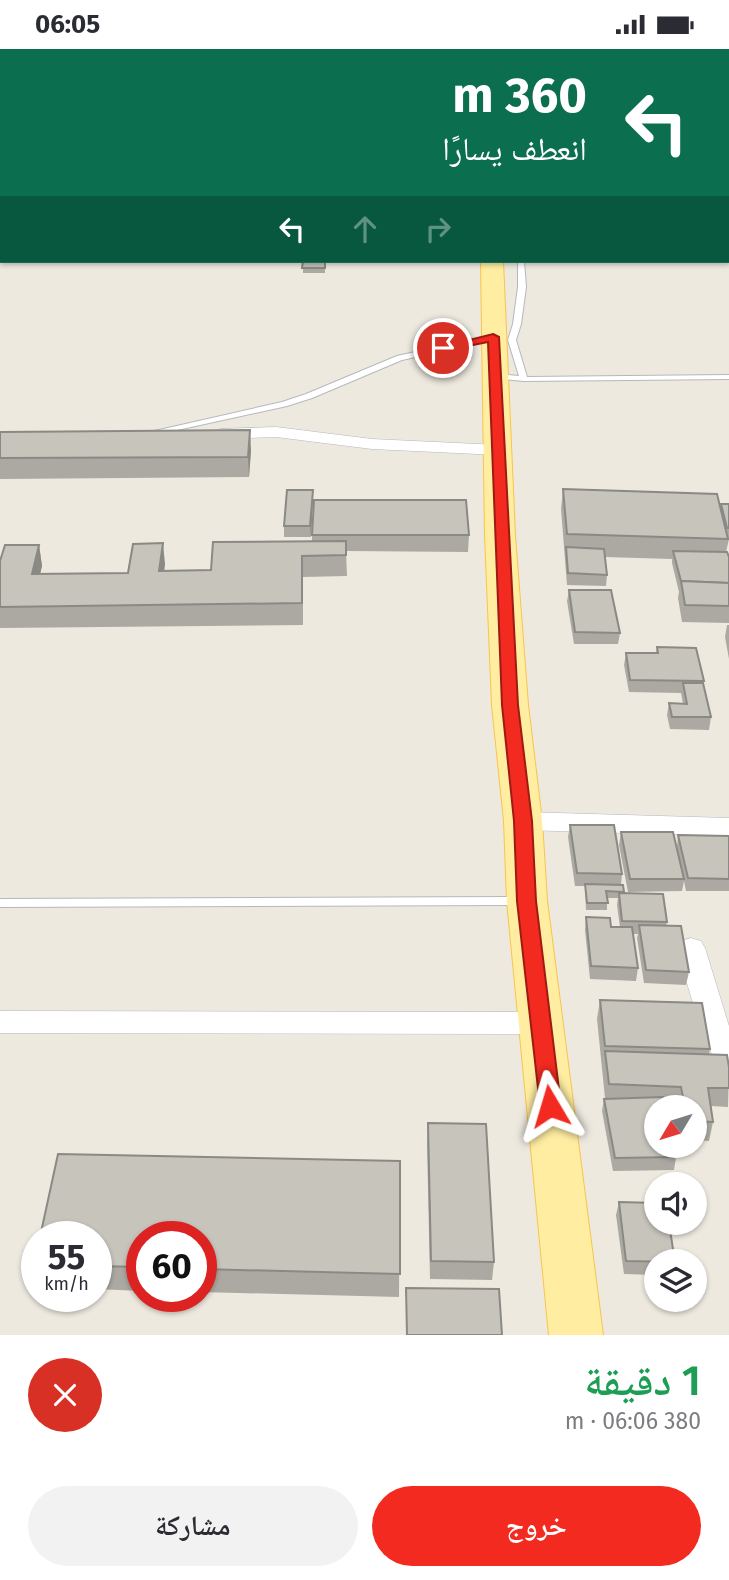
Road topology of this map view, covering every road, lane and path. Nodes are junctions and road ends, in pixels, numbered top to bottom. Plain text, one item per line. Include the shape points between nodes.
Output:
1 (492, 263) edge
2 (521, 263) edge
3 (493, 337) junction
4 (729, 377) edge
5 (510, 378) junction
6 (138, 435) joint
7 (499, 450) junction
8 (523, 821) junction
9 (729, 827) edge
10 (527, 901) junction
11 (0, 903) edge
12 (691, 948) dead end
13 (0, 1021) edge
14 (541, 1023) junction
15 (729, 1061) edge
16 (576, 1335) edge

1 - 3 main road
2 - 5 lane
3 - 5 main road
3 - 6 lane via 400,358 284,404
4 - 5 lane
5 - 7 main road
6 - 7 street via 276,432 372,444
7 - 8 main road via 509,692
8 - 9 street
8 - 10 main road
10 - 11 lane
10 - 14 main road
12 - 15 street
13 - 14 street
14 - 16 main road

